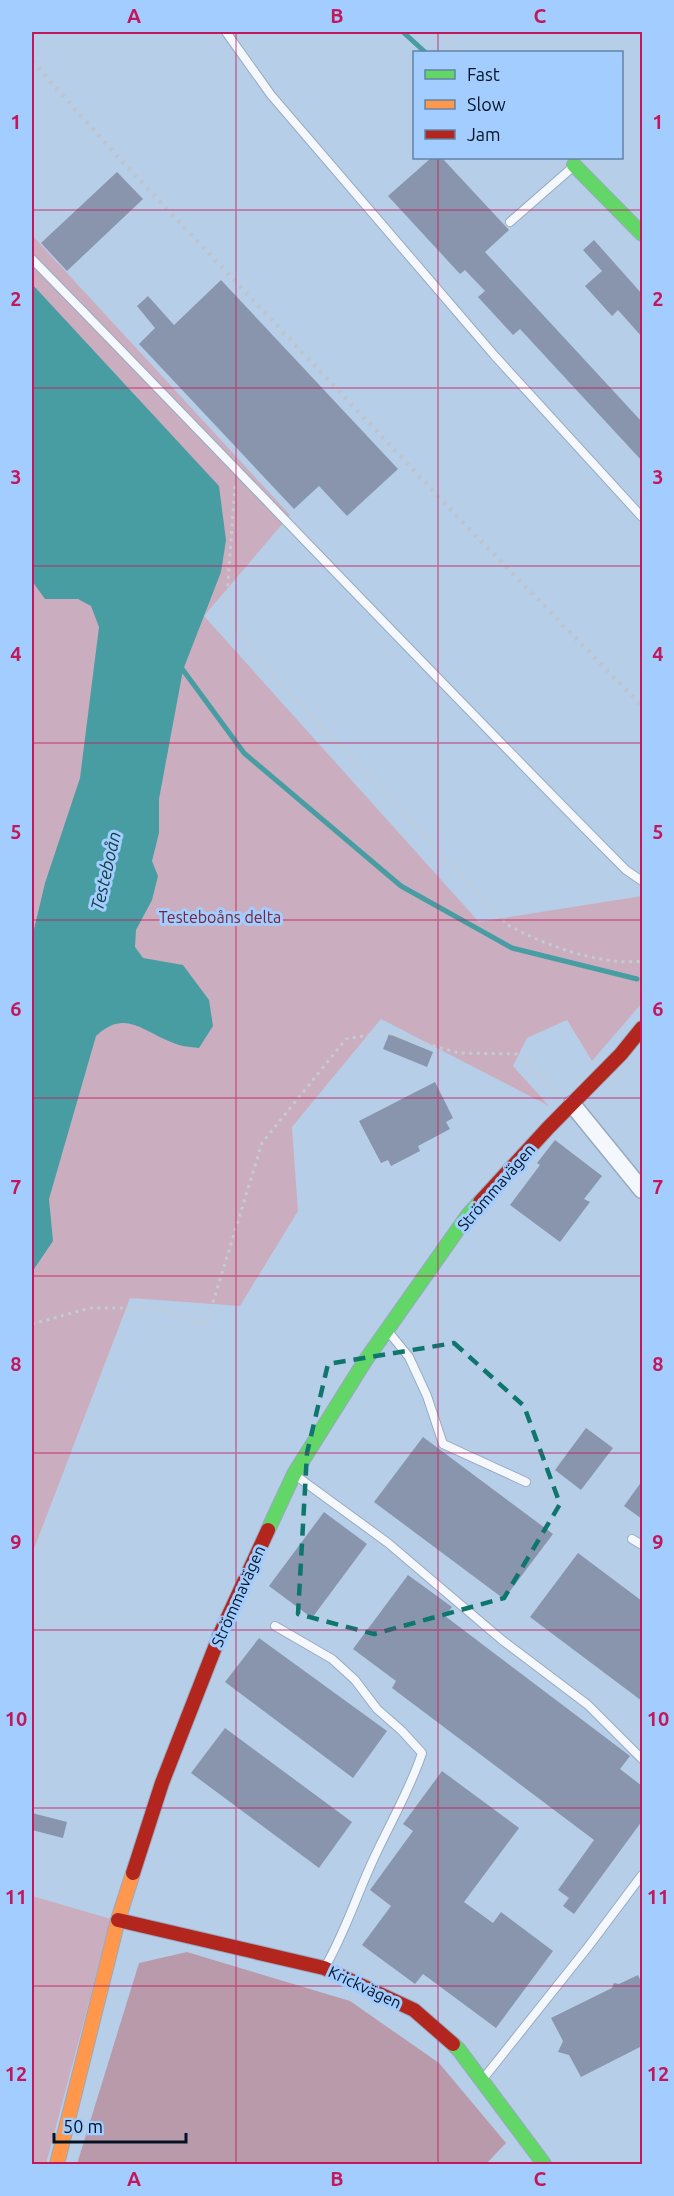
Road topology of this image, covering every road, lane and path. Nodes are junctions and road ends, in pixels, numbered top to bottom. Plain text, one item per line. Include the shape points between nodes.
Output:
1 (226, 32) edge
2 (441, 32) edge
3 (461, 51) edge
4 (574, 165) joint
5 (510, 222) dead end
6 (642, 234) edge
7 (32, 259) edge
8 (236, 469) junction
9 (642, 517) edge
10 (642, 881) edge
11 (642, 960) edge
12 (642, 1028) edge
13 (572, 1104) junction
14 (642, 1190) edge
15 (32, 1324) edge
16 (387, 1330) junction
17 (294, 1474) junction
18 (526, 1482) dead end
19 (632, 1539) dead end
20 (642, 1545) edge
21 (275, 1626) dead end
22 (642, 1759) edge
23 (642, 1875) edge
24 (118, 1920) junction
25 (324, 1968) junction
26 (483, 2080) junction
27 (57, 2164) edge
28 (544, 2164) edge

1 - 9 lane via 271,96 494,355
2 - 3 path
4 - 5 lane
4 - 6 street
7 - 8 lane
8 - 10 lane via 514,758 626,870
8 - 11 path via 226,608 258,655 508,925 531,938 596,958
12 - 13 street, Strömmavägen
13 - 14 street
13 - 15 path via 517,1054 459,1053 385,1032 346,1039 262,1143 206,1325 158,1308 90,1308
13 - 16 street, Strömmavägen via 468,1215
16 - 17 street, Strömmavägen
16 - 18 lane via 409,1357 443,1444
17 - 22 lane via 388,1543 502,1640 588,1705
17 - 24 street, Strömmavägen via 221,1632 162,1783
19 - 20 lane
21 - 25 lane via 332,1659 422,1753 414,1779
23 - 26 lane
24 - 25 street, Krickvägen
24 - 27 street, Strömmavägen
25 - 26 street, Krickvägen via 414,2010 459,2050
26 - 28 street, Krickvägen

